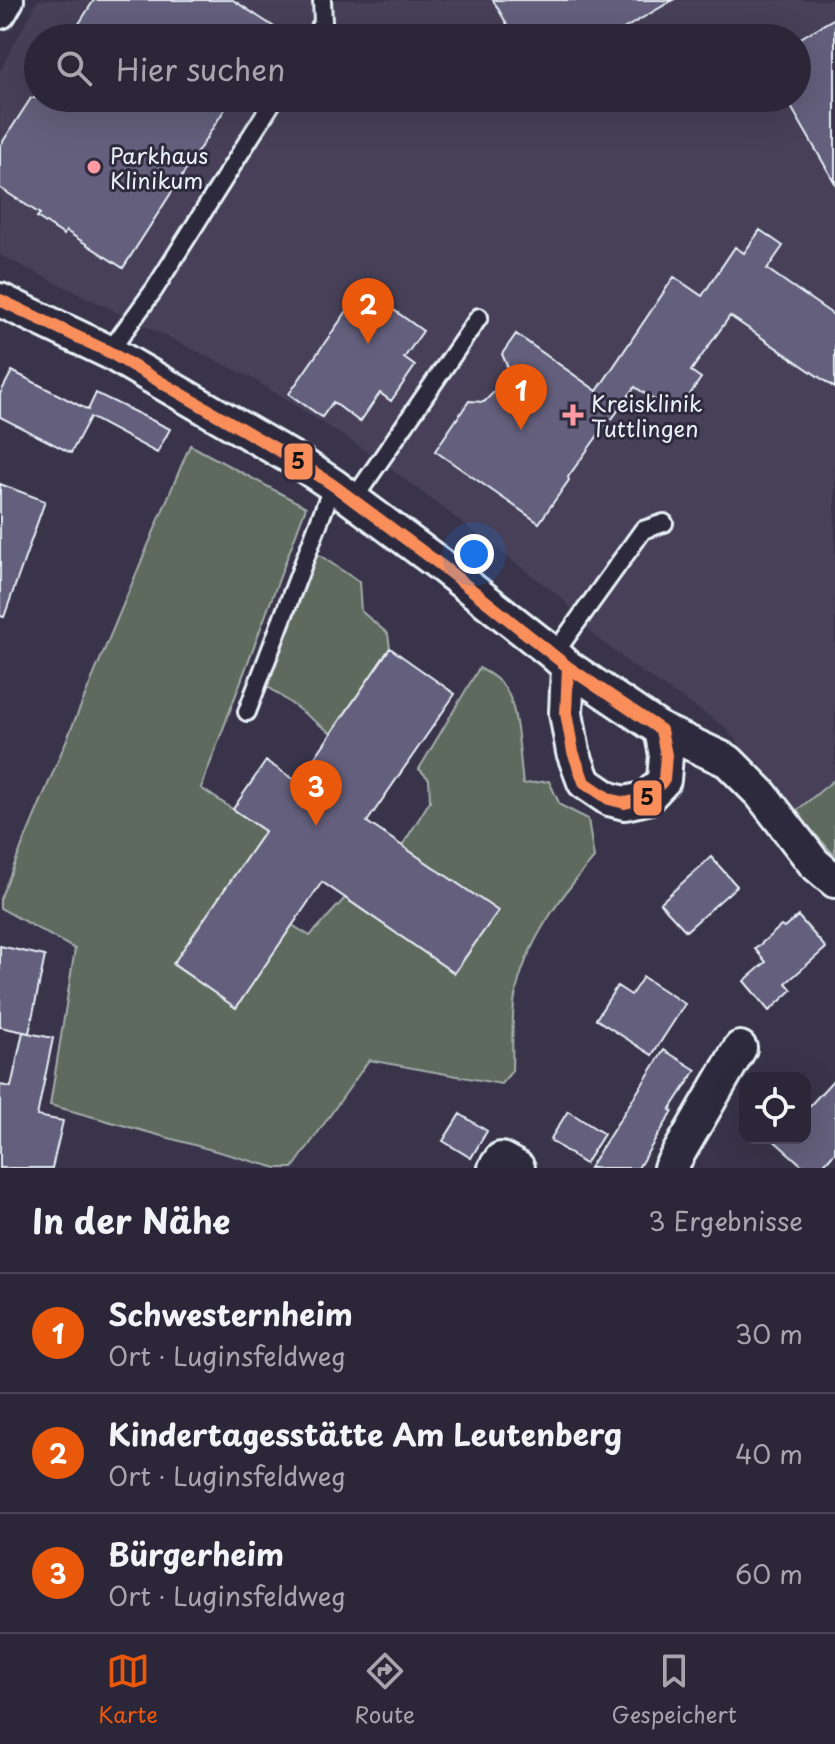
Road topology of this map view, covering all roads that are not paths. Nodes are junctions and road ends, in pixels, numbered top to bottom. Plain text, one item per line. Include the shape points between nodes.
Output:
1 (7, 0) edge
2 (322, 0) edge
3 (0, 12) edge
4 (322, 24) edge
5 (266, 112) edge
6 (0, 300) edge
7 (479, 317) dead end
8 (109, 352) junction
9 (343, 492) junction
10 (664, 523) dead end
11 (561, 660) junction
12 (247, 712) dead end
13 (661, 730) junction
14 (835, 881) edge
15 (740, 1048) dead end
16 (495, 1168) edge
17 (518, 1168) edge
18 (670, 1168) edge

1 - 3 street
2 - 4 lane
5 - 8 lane
6 - 8 street
7 - 9 lane
8 - 9 street
9 - 11 street
9 - 12 lane
10 - 11 lane via 643,530
11 - 13 street
11 - 13 street via 573,752 584,782 609,799 625,803 647,798 664,780
13 - 14 street via 728,761
15 - 18 street
16 - 17 street via 501,1159

